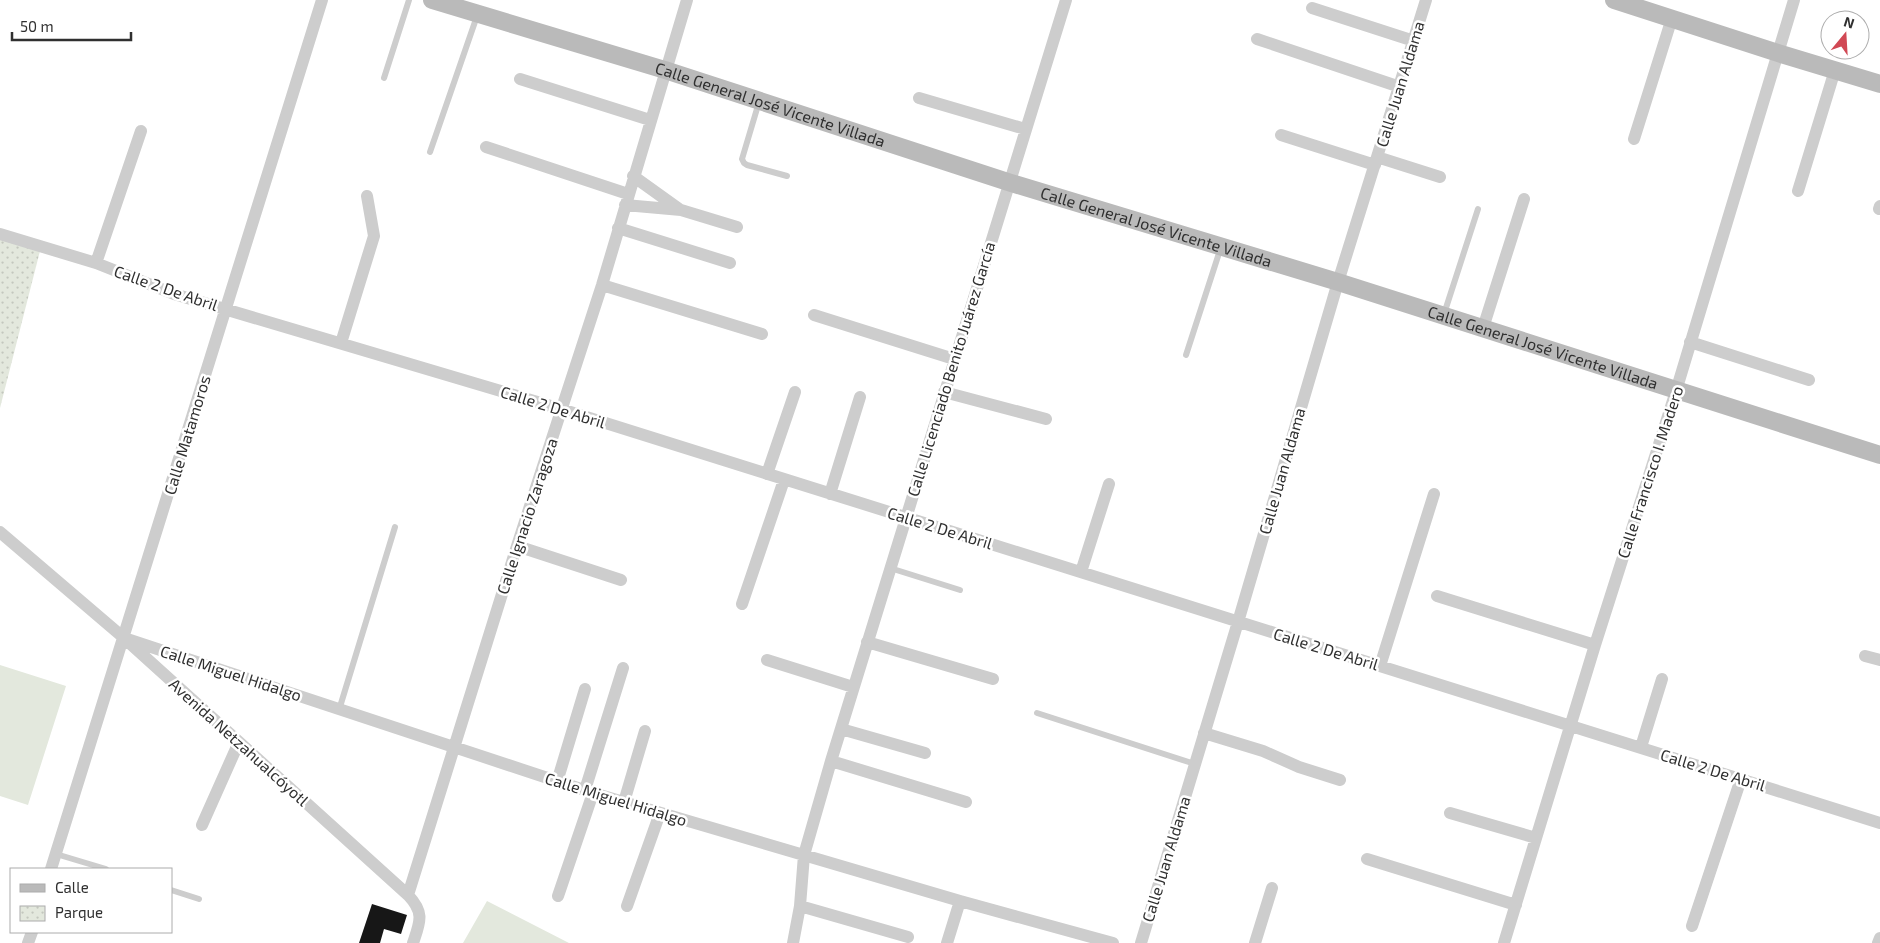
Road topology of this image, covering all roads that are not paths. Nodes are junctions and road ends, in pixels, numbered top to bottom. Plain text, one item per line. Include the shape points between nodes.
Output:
1 (322, 0) edge
2 (409, 0) edge
3 (432, 0) edge
4 (687, 0) edge
5 (1066, 0) edge
6 (1426, 0) edge
7 (1614, 0) edge
8 (1794, 0) edge
9 (1656, 6) edge
10 (1312, 8) dead end
11 (477, 14) junction
12 (1672, 18) junction
13 (1257, 39) dead end
14 (1414, 41) junction
15 (1778, 53) junction
16 (665, 70) junction
17 (1835, 70) junction
18 (384, 78) dead end
19 (520, 79) dead end
20 (1880, 84) edge
21 (1400, 87) junction
22 (919, 98) dead end
23 (759, 101) junction
24 (650, 120) junction
25 (1025, 129) junction
26 (141, 131) dead end
27 (1281, 135) dead end
28 (1634, 139) dead end
29 (486, 147) dead end
30 (430, 152) dead end
31 (1376, 161) junction
32 (633, 176) junction
33 (787, 176) dead end
34 (1440, 177) dead end
35 (1008, 182) junction
36 (1798, 191) dead end
37 (366, 196) dead end
38 (1524, 199) dead end
39 (626, 200) junction
40 (1478, 208) dead end
41 (681, 210) junction
42 (618, 228) junction
43 (737, 228) dead end
44 (0, 234) edge
45 (1221, 246) junction
46 (96, 263) junction
47 (730, 263) dead end
48 (1338, 282) junction
49 (602, 285) junction
50 (226, 309) junction
51 (814, 315) dead end
52 (1443, 316) junction
53 (1483, 328) junction
54 (762, 334) dead end
55 (1690, 342) junction
56 (341, 343) junction
57 (1186, 355) dead end
58 (954, 359) junction
59 (1809, 380) dead end
60 (1676, 390) junction
61 (795, 392) dead end
62 (944, 392) junction
63 (860, 397) dead end
64 (561, 409) junction
65 (1046, 419) dead end
66 (1880, 455) edge
67 (767, 474) junction
68 (784, 480) junction
69 (1109, 484) dead end
70 (830, 494) junction
71 (1434, 494) dead end
72 (906, 517) junction
73 (395, 527) dead end
74 (0, 532) edge
75 (517, 546) junction
76 (890, 568) junction
77 (1081, 572) junction
78 (622, 580) dead end
79 (960, 590) dead end
80 (1436, 596) dead end
81 (742, 604) dead end
82 (1238, 622) junction
83 (124, 638) junction
84 (867, 642) junction
85 (1595, 645) junction
86 (1865, 656) dead end
87 (767, 660) dead end
88 (1880, 660) edge
89 (1380, 666) junction
90 (623, 668) dead end
91 (993, 679) dead end
92 (1662, 679) dead end
93 (853, 687) junction
94 (585, 689) dead end
95 (339, 710) junction
96 (1037, 714) dead end
97 (1570, 725) junction
98 (841, 728) junction
99 (645, 731) dead end
100 (1204, 733) junction
101 (239, 742) junction
102 (454, 748) junction
103 (1640, 748) junction
104 (925, 753) dead end
105 (831, 762) junction
106 (1195, 764) junction
107 (1741, 779) junction
108 (1340, 780) dead end
109 (557, 782) junction
110 (589, 791) junction
111 (624, 802) junction
112 (966, 802) dead end
113 (660, 813) junction
114 (1450, 813) dead end
115 (1880, 823) edge
116 (202, 825) dead end
117 (1536, 838) junction
118 (56, 854) junction
119 (804, 855) junction
120 (1367, 859) dead end
121 (51, 868) edge
122 (103, 868) edge
123 (1272, 888) dead end
124 (172, 890) edge
125 (408, 896) junction
126 (558, 896) dead end
127 (199, 899) dead end
128 (960, 901) junction
129 (1516, 905) junction
130 (627, 906) dead end
131 (800, 906) junction
132 (1692, 926) dead end
133 (908, 937) dead end
134 (1880, 938) edge
135 (413, 943) edge
136 (793, 943) edge
137 (947, 943) edge
138 (1113, 943) edge
139 (1141, 943) edge
140 (1255, 943) edge
141 (1504, 943) edge
142 (1878, 943) edge

1 - 50 street, Calle Matamoros
2 - 18 lane
3 - 11 main road, Calle General José Vicente Villada
4 - 16 street, Calle Ignacio Zaragoza
5 - 25 street, Calle Licenciado Benito Juárez García
6 - 14 street, Calle Juan Aldama
7 - 9 main road
8 - 15 street, Calle Francisco I. Madero
9 - 12 main road
10 - 14 street
11 - 16 main road, Calle General José Vicente Villada
11 - 30 lane
12 - 15 main road
12 - 28 street
13 - 21 street
14 - 21 street, Calle Juan Aldama
15 - 17 main road
15 - 55 street, Calle Francisco I. Madero
16 - 23 main road, Calle General José Vicente Villada
16 - 24 street, Calle Ignacio Zaragoza
17 - 20 main road
17 - 36 street
19 - 24 street
21 - 31 street, Calle Juan Aldama
22 - 25 street
23 - 33 lane via 742,159 747,164
23 - 35 main road, Calle General José Vicente Villada
24 - 32 street, Calle Ignacio Zaragoza
25 - 35 street, Calle Licenciado Benito Juárez García
26 - 46 street
27 - 31 street
29 - 39 street
31 - 34 street
31 - 48 street, Calle Juan Aldama
32 - 39 street, Calle Ignacio Zaragoza
32 - 41 street
35 - 45 main road, Calle General José Vicente Villada
35 - 58 street, Calle Licenciado Benito Juárez García
37 - 56 street via 374,236
38 - 53 street
39 - 41 street
39 - 42 street, Calle Ignacio Zaragoza
40 - 52 lane
41 - 43 street
42 - 47 street
42 - 49 street, Calle Ignacio Zaragoza
44 - 46 street, Calle 2 De Abril
45 - 48 main road, Calle General José Vicente Villada
45 - 57 lane
46 - 50 street, Calle 2 De Abril via 174,294
48 - 52 main road, Calle General José Vicente Villada
48 - 82 street, Calle Juan Aldama
49 - 54 street
49 - 64 street, Calle Ignacio Zaragoza
50 - 56 street, Calle 2 De Abril
50 - 83 street, Calle Matamoros
51 - 58 street
52 - 53 main road, Calle General José Vicente Villada
53 - 60 main road, Calle General José Vicente Villada
55 - 59 street
55 - 60 street, Calle Francisco I. Madero
56 - 64 street, Calle 2 De Abril
58 - 62 street, Calle Licenciado Benito Juárez García
60 - 66 main road, Calle General José Vicente Villada
60 - 85 street, Calle Francisco I. Madero
61 - 67 street
62 - 65 street
62 - 72 street, Calle Licenciado Benito Juárez García
63 - 70 street
64 - 67 street, Calle 2 De Abril
64 - 75 street, Calle Ignacio Zaragoza
67 - 68 street, Calle 2 De Abril
68 - 70 street, Calle 2 De Abril
68 - 81 street
69 - 77 street
70 - 72 street, Calle 2 De Abril
71 - 89 street
72 - 76 street, Calle Licenciado Benito Juárez García
72 - 77 street, Calle 2 De Abril
73 - 95 lane
74 - 83 street, Avenida Netzahualcóyotl
75 - 78 street
75 - 102 street, Calle Ignacio Zaragoza
76 - 79 lane
76 - 84 street, Calle Licenciado Benito Juárez García
77 - 82 street, Calle 2 De Abril
80 - 85 street
82 - 89 street, Calle 2 De Abril
82 - 100 street, Calle Juan Aldama
83 - 95 street, Calle Miguel Hidalgo
83 - 101 street, Avenida Netzahualcóyotl
83 - 118 street, Calle Matamoros
84 - 91 street
84 - 93 street, Calle Licenciado Benito Juárez García
85 - 97 street, Calle Francisco I. Madero
86 - 88 street
87 - 93 street
89 - 97 street, Calle 2 De Abril
90 - 110 street
92 - 103 street
93 - 98 street, Calle Licenciado Benito Juárez García
94 - 109 street
95 - 102 street, Calle Miguel Hidalgo
96 - 106 lane
97 - 103 street, Calle 2 De Abril
97 - 117 street, Calle Francisco I. Madero
98 - 104 street
98 - 105 street, Calle Licenciado Benito Juárez García
99 - 111 street
100 - 106 street, Calle Juan Aldama
100 - 108 street
101 - 116 street
101 - 125 street, Avenida Netzahualcóyotl
102 - 109 street, Calle Miguel Hidalgo
102 - 125 street, Calle Ignacio Zaragoza
103 - 107 street, Calle 2 De Abril
105 - 112 street
105 - 119 street, Calle Licenciado Benito Juárez García
106 - 139 street, Calle Juan Aldama
107 - 115 street, Calle 2 De Abril
107 - 132 street
109 - 110 street, Calle Miguel Hidalgo
110 - 111 street, Calle Miguel Hidalgo
110 - 126 street
111 - 113 street, Calle Miguel Hidalgo
113 - 119 street, Calle Miguel Hidalgo
113 - 130 street
114 - 117 street
117 - 129 street, Calle Francisco I. Madero
118 - 121 street, Calle Matamoros
118 - 122 lane
119 - 128 street, Calle Miguel Hidalgo
119 - 131 street, Calle Licenciado Benito Juárez García
120 - 129 street
123 - 140 street
124 - 127 lane
125 - 135 street via 420,916
128 - 137 street
128 - 138 street, Calle Miguel Hidalgo
129 - 141 street, Calle Francisco I. Madero
131 - 133 street
131 - 136 street, Calle Licenciado Benito Juárez García
134 - 142 street

